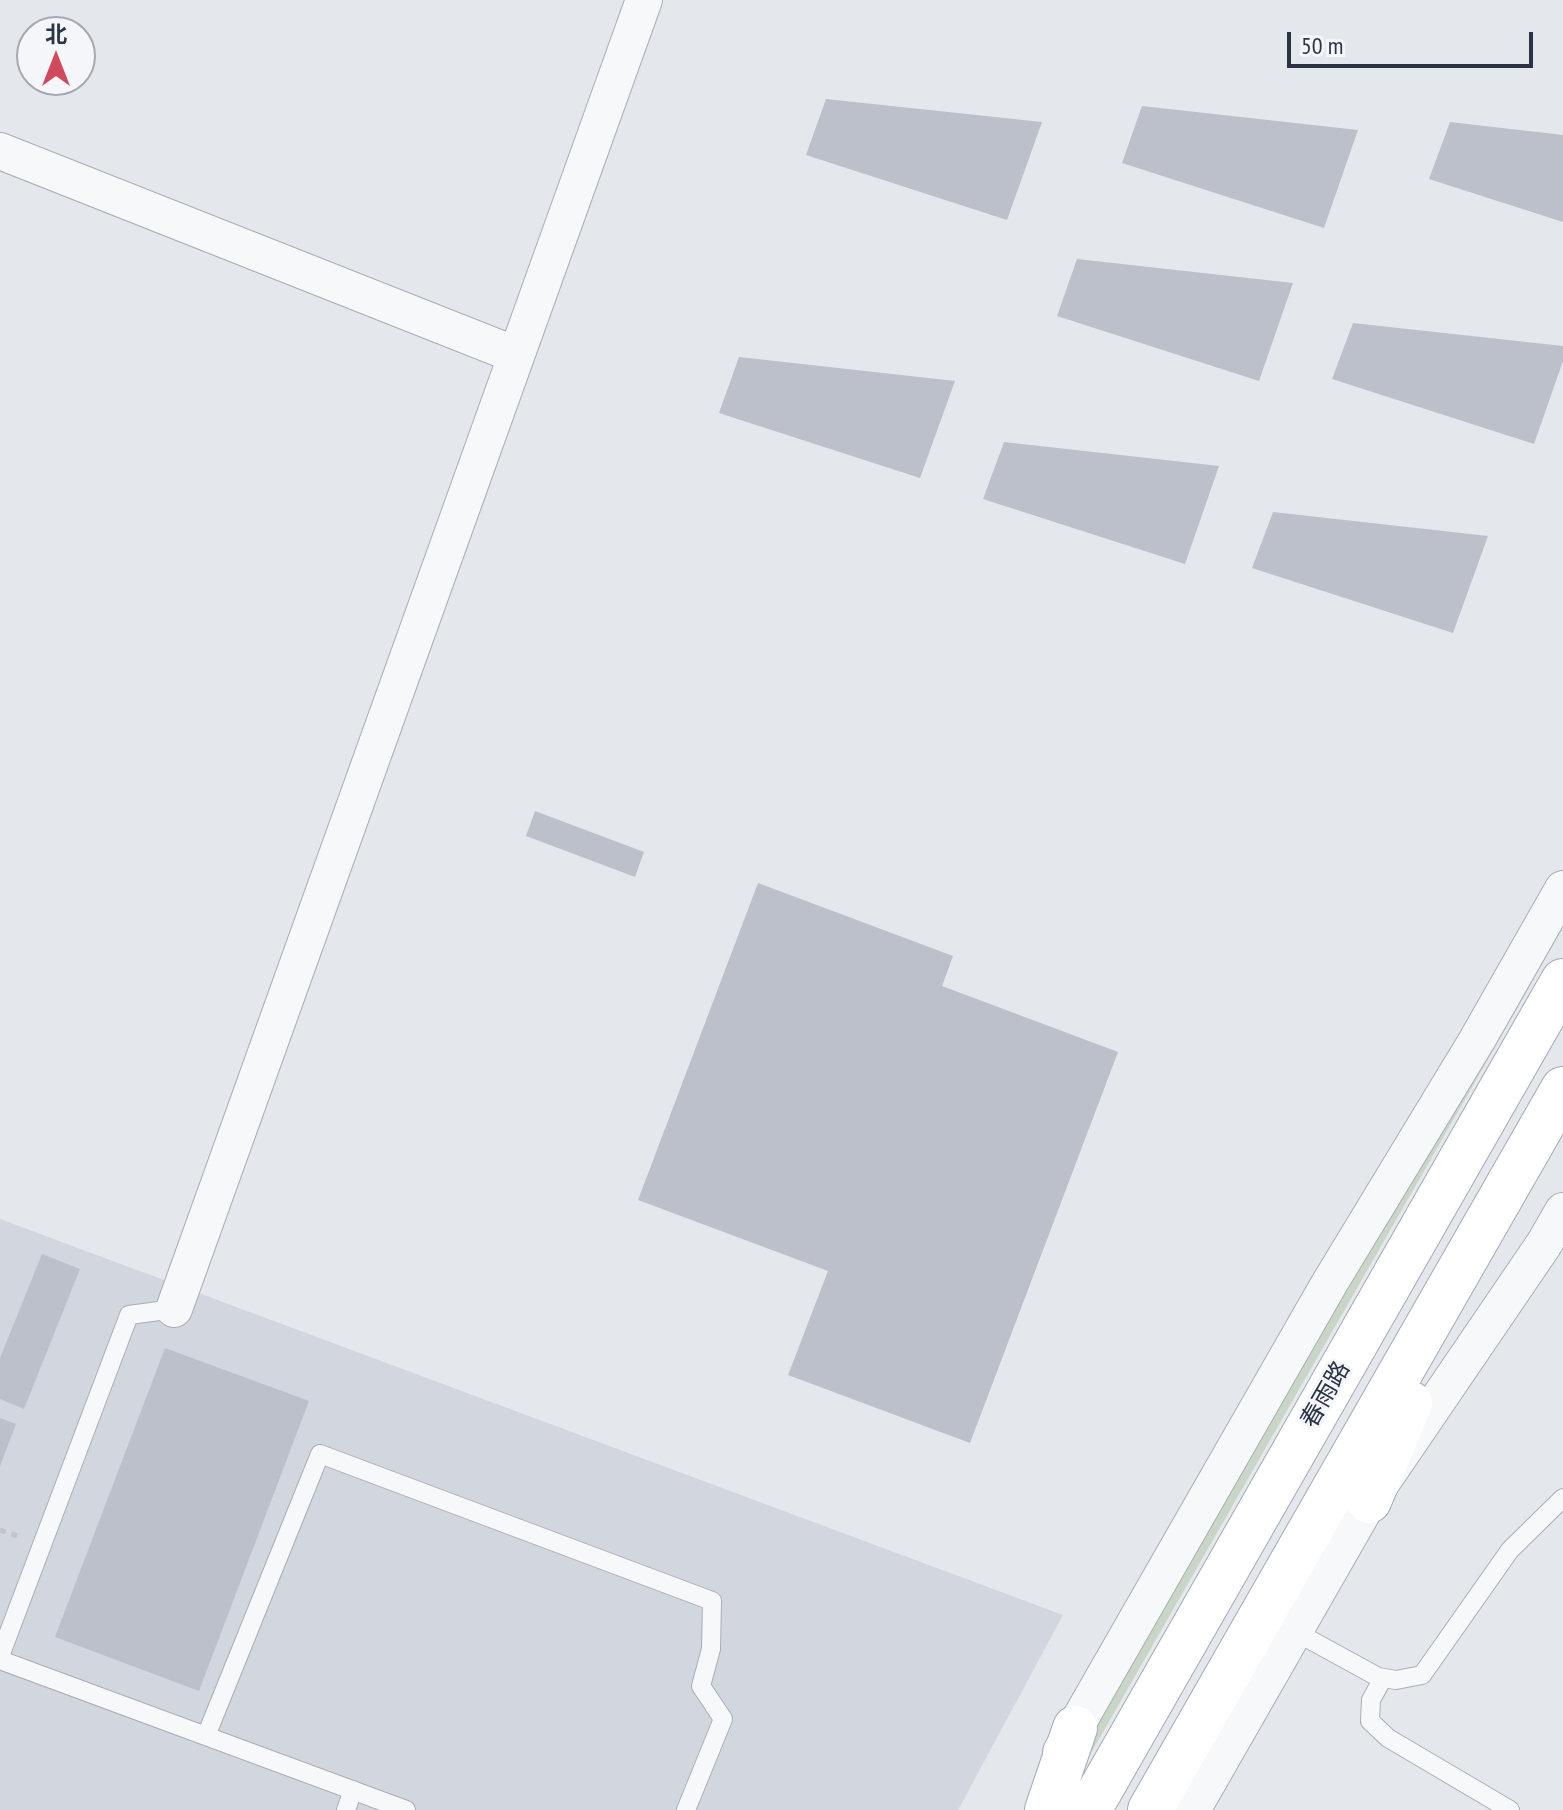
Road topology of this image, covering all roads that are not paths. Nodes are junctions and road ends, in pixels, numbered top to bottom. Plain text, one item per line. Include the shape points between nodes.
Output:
1 (644, 0) edge
2 (0, 151) edge
3 (516, 355) junction
4 (1563, 889) edge
5 (1563, 981) edge
6 (1563, 1089) edge
7 (1563, 1211) edge
8 (1482, 1230) junction
9 (174, 1309) joint
10 (1563, 1498) edge
11 (1369, 1501) junction
12 (1294, 1631) junction
13 (0, 1658) edge
14 (1383, 1678) junction
15 (1075, 1728) junction
16 (206, 1736) junction
17 (353, 1790) junction
18 (346, 1810) edge
19 (406, 1810) edge
20 (686, 1810) edge
21 (1028, 1810) edge
22 (1047, 1810) edge
23 (1089, 1810) edge
24 (1150, 1810) edge
25 (1192, 1810) edge
26 (1510, 1810) edge

1 - 3 street
2 - 3 street
3 - 9 street
4 - 15 street
5 - 23 main road, 春雨路
6 - 8 main road
7 - 11 street
8 - 11 main road
8 - 24 main road
9 - 13 lane via 129,1315
10 - 14 lane via 1510,1550 1422,1675
11 - 12 street
12 - 14 lane
12 - 25 street
13 - 16 lane
14 - 26 lane via 1371,1700 1370,1721 1388,1738
15 - 21 street
15 - 22 main road
16 - 17 lane
16 - 20 lane via 320,1454 712,1601 711,1649 701,1686 723,1719
17 - 18 lane
17 - 19 lane

